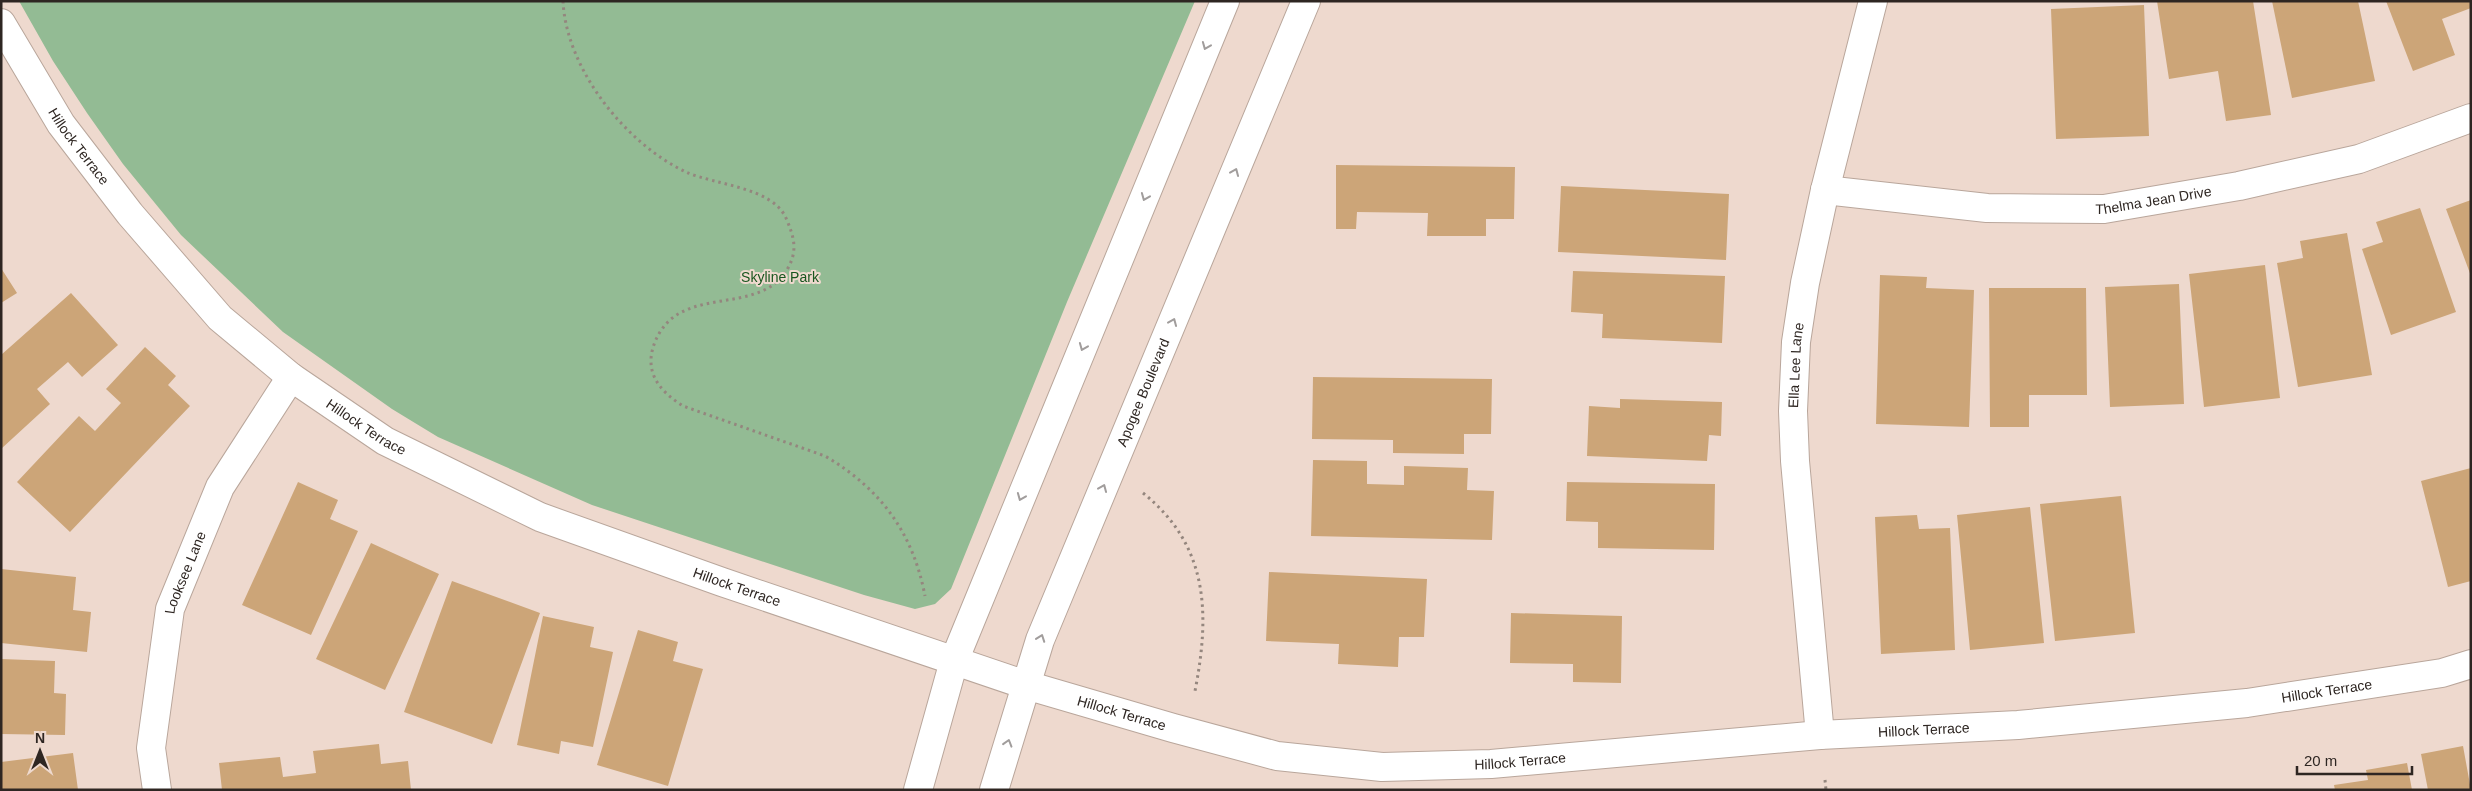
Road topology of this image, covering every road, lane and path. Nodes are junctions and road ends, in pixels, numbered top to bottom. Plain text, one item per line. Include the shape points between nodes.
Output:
1 (563, 1) edge
2 (1225, 1) edge
3 (1306, 1) edge
4 (1873, 1) edge
5 (1, 23) edge
6 (2471, 118) edge
7 (1825, 190) junction
8 (291, 377) junction
9 (1143, 493) dead end
10 (925, 596) dead end
11 (954, 661) junction
12 (2471, 664) edge
13 (1026, 685) junction
14 (1195, 691) dead end
15 (1820, 736) junction
16 (1825, 780) dead end
17 (157, 790) edge
18 (918, 790) edge
19 (994, 790) edge
20 (1826, 790) edge

1 - 10 path via 571,38 584,70 597,94 633,136 685,171 772,200 782,212 794,241 796,250 791,263 774,285 740,298 679,313 664,327 653,344 651,361 664,394 683,406 826,456 846,468 870,488 900,527 912,548
2 -> 11 street
13 -> 3 street, Apogee Boulevard via 1040,640
4 - 7 street, Ella Lee Lane
5 - 8 street, Hillock Terrace via 61,124 130,214 220,318
6 - 7 street, Thelma Jean Drive via 2359,159 2239,186 2104,209 1988,208
7 - 15 street, Ella Lee Lane via 1796,342 1793,411 1794,462
8 - 11 street, Hillock Terrace via 385,441 540,517
8 - 17 street, Looksee Lane via 220,488 170,609 151,748
9 - 14 path via 1160,506 1178,528 1199,581 1204,639
11 - 13 street, Hillock Terrace
11 - 18 street
12 - 15 street, Hillock Terrace via 2442,673 2247,703 2018,725
13 - 15 street, Hillock Terrace via 1277,756 1382,766 1491,764
19 -> 13 street, Apogee Boulevard
16 - 20 path

